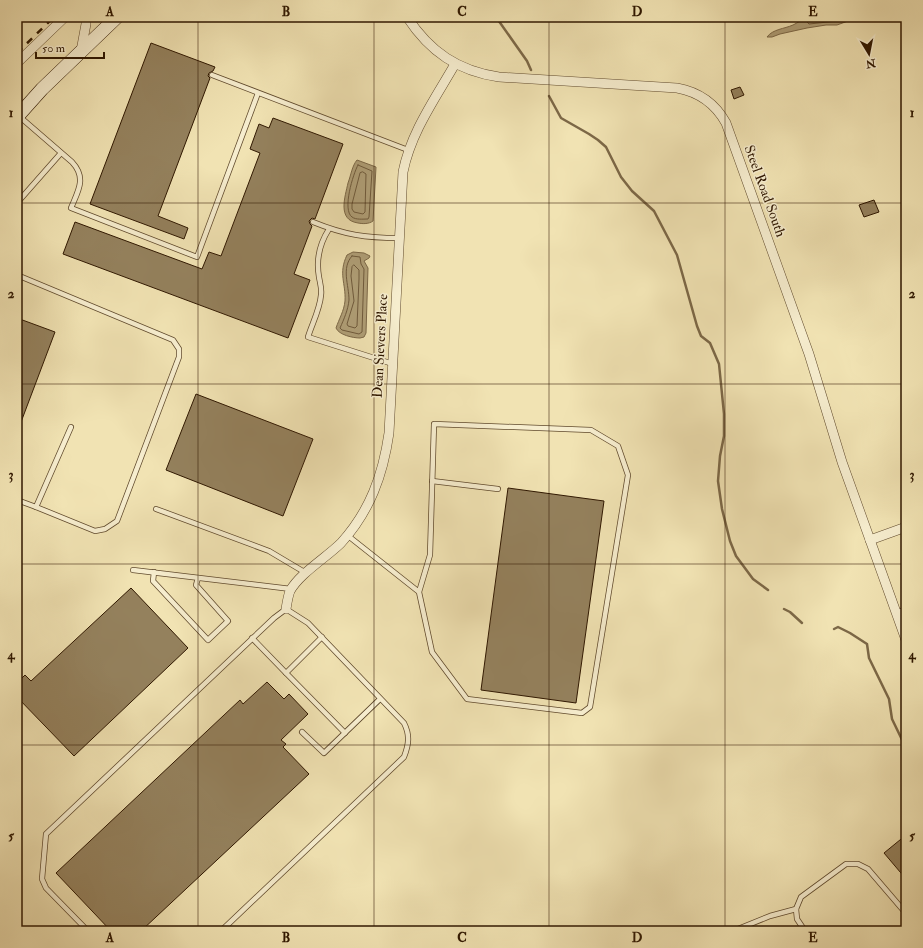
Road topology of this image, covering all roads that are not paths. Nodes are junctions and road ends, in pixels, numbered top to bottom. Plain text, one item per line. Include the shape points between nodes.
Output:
1 (65, 17) edge
2 (86, 17) edge
3 (117, 17) edge
4 (407, 17) edge
5 (80, 51) junction
6 (17, 62) edge
7 (455, 64) junction
8 (212, 75) dead end
9 (258, 93) junction
10 (17, 116) edge
11 (408, 150) junction
12 (61, 153) junction
13 (17, 203) edge
14 (313, 222) dead end
15 (329, 228) junction
16 (399, 238) junction
17 (17, 275) edge
18 (393, 364) junction
19 (71, 427) dead end
20 (432, 481) junction
21 (498, 488) dead end
22 (17, 500) edge
23 (36, 507) junction
24 (156, 509) dead end
25 (906, 527) edge
26 (347, 536) junction
27 (870, 540) junction
28 (133, 570) dead end
29 (154, 572) junction
30 (306, 573) junction
31 (198, 578) junction
32 (291, 590) junction
33 (419, 592) junction
34 (286, 609) junction
35 (906, 609) edge
36 (896, 613) junction
37 (322, 637) junction
38 (252, 638) junction
39 (906, 640) edge
40 (286, 673) junction
41 (380, 699) junction
42 (302, 732) dead end
43 (345, 733) junction
44 (796, 909) junction
45 (88, 931) edge
46 (221, 931) edge
47 (733, 931) edge
48 (805, 931) edge
49 (902, 931) edge

1 - 6 street
2 - 5 street
3 - 5 street
4 - 7 street, Steel Road South via 423,39
5 - 10 street
7 - 11 street, Dean Sievers Place
7 - 27 street, Steel Road South via 499,77 677,88 696,93 715,107 726,123 744,173
8 - 9 lane
9 - 11 lane
9 - 12 lane via 197,257 71,208 80,186 80,177 74,164
10 - 12 lane
11 - 16 street, Dean Sievers Place via 403,172
12 - 13 lane
14 - 15 lane
15 - 16 lane via 345,234 366,237
15 - 18 lane via 322,241 319,255 321,300 308,337
16 - 18 street, Dean Sievers Place
17 - 23 lane via 173,340 179,349 179,357 117,521 105,529 95,531
18 - 26 street, Dean Sievers Place via 389,433 384,462 369,503
19 - 23 lane
20 - 21 lane
20 - 33 lane via 430,555
20 - 33 lane via 434,424 591,430 618,446 628,475 590,707 582,713 468,699 432,652
22 - 23 lane
24 - 30 lane via 269,551
25 - 27 street
26 - 30 street, Dean Sievers Place
26 - 33 lane
27 - 36 street, Steel Road South
28 - 29 lane
29 - 31 lane
29 - 31 lane via 153,581 208,640 228,621 196,585
30 - 32 street, Dean Sievers Place
31 - 32 lane
32 - 34 street, Dean Sievers Place
34 - 37 lane via 308,623
34 - 38 lane
35 - 36 lane
36 - 39 street, Steel Road South
37 - 40 lane
37 - 41 lane
38 - 40 lane
38 - 45 lane via 46,834 42,879 46,888
40 - 43 lane
41 - 43 lane
41 - 46 lane via 407,729 409,743 404,757
42 - 43 lane via 324,753
44 - 47 lane
44 - 48 lane via 797,919
44 - 49 lane via 801,898 846,864 858,864 868,869 904,910 905,923

